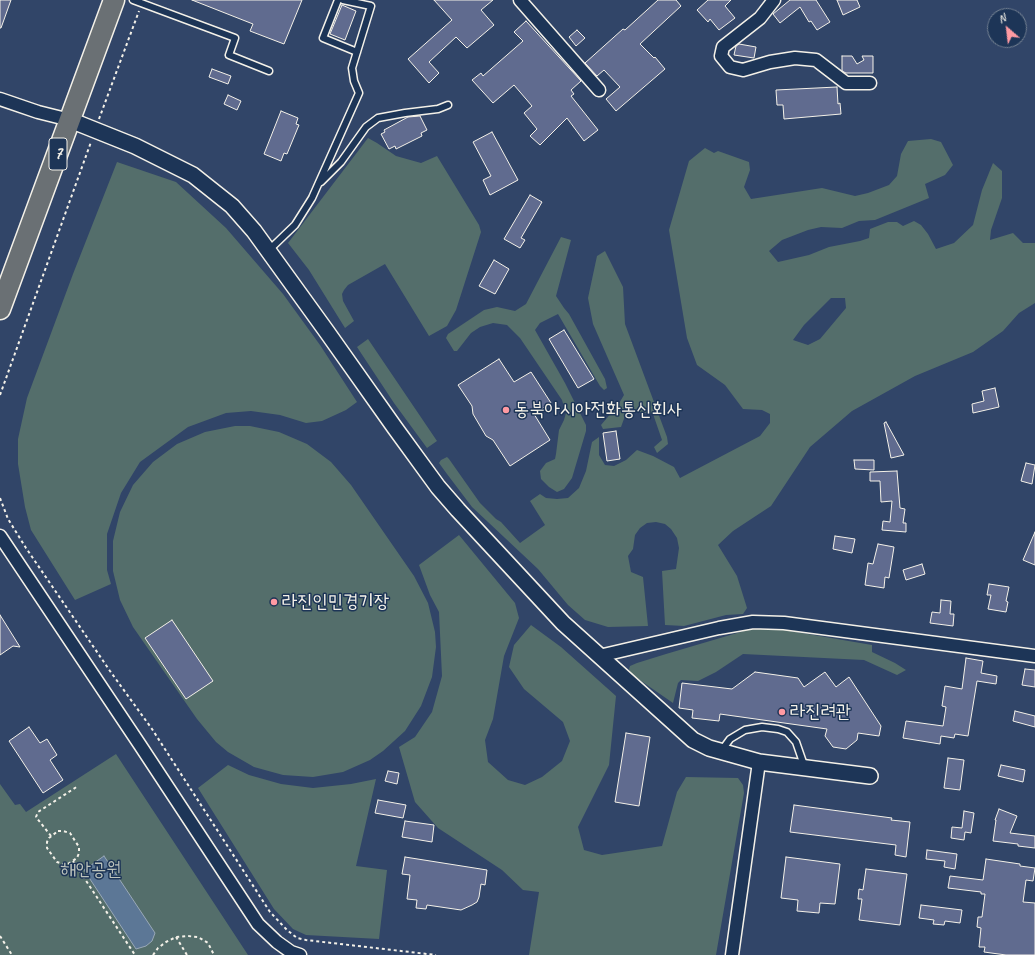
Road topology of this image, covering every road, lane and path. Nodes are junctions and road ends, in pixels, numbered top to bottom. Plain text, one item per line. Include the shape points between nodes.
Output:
1 (114, 0) edge
2 (133, 0) edge
3 (338, 0) edge
4 (343, 0) edge
5 (520, 0) edge
6 (774, 0) edge
7 (141, 3) junction
8 (357, 52) junction
9 (269, 70) dead end
10 (870, 83) dead end
11 (599, 90) dead end
12 (0, 99) edge
13 (448, 105) dead end
14 (70, 120) junction
15 (96, 130) junction
16 (318, 184) junction
17 (268, 251) junction
18 (0, 308) edge
19 (0, 395) edge
20 (0, 498) edge
21 (0, 536) edge
22 (599, 656) junction
23 (1035, 656) edge
24 (722, 752) junction
25 (759, 762) junction
26 (806, 768) junction
27 (870, 776) dead end
28 (78, 786) dead end
29 (51, 836) junction
30 (73, 861) junction
31 (0, 936) edge
32 (176, 937) junction
33 (186, 954) edge
34 (12, 955) edge
35 (135, 955) edge
36 (153, 955) edge
37 (214, 955) edge
38 (300, 955) edge
39 (436, 955) edge
40 (732, 955) edge

1 - 14 highway, 7
2 - 7 lane
3 - 8 lane via 323,38
4 - 8 lane via 371,6
5 - 11 street
6 - 10 street via 760,18 723,47 721,56 730,67 742,70 795,58 816,60 846,83
7 - 9 lane via 235,38 229,55
7 - 15 path
8 - 16 lane via 352,68 359,93
12 - 14 street
13 - 16 lane via 378,118 366,128 341,162
14 - 15 street
14 - 18 highway, 7
15 - 17 street via 193,175 232,206
15 - 19 path
16 - 17 lane via 294,225
17 - 22 street via 438,487 563,623
20 - 39 path via 8,519 26,548 152,729 270,912 287,930 297,938 306,940
21 - 38 street via 258,924 277,942
22 - 23 street via 753,622 784,623
22 - 24 street via 693,740
24 - 25 street
24 - 26 lane via 730,739 745,730 762,727 778,729 787,732 796,742
25 - 26 street
25 - 40 street
26 - 27 street
28 - 29 path via 38,812 36,817
29 - 30 path via 47,842 48,848 57,862 63,864
29 - 30 path via 58,831 70,833 79,847 79,853
30 - 35 path
31 - 34 path
32 - 33 path
32 - 36 path via 158,948
32 - 37 path via 198,937 208,943

